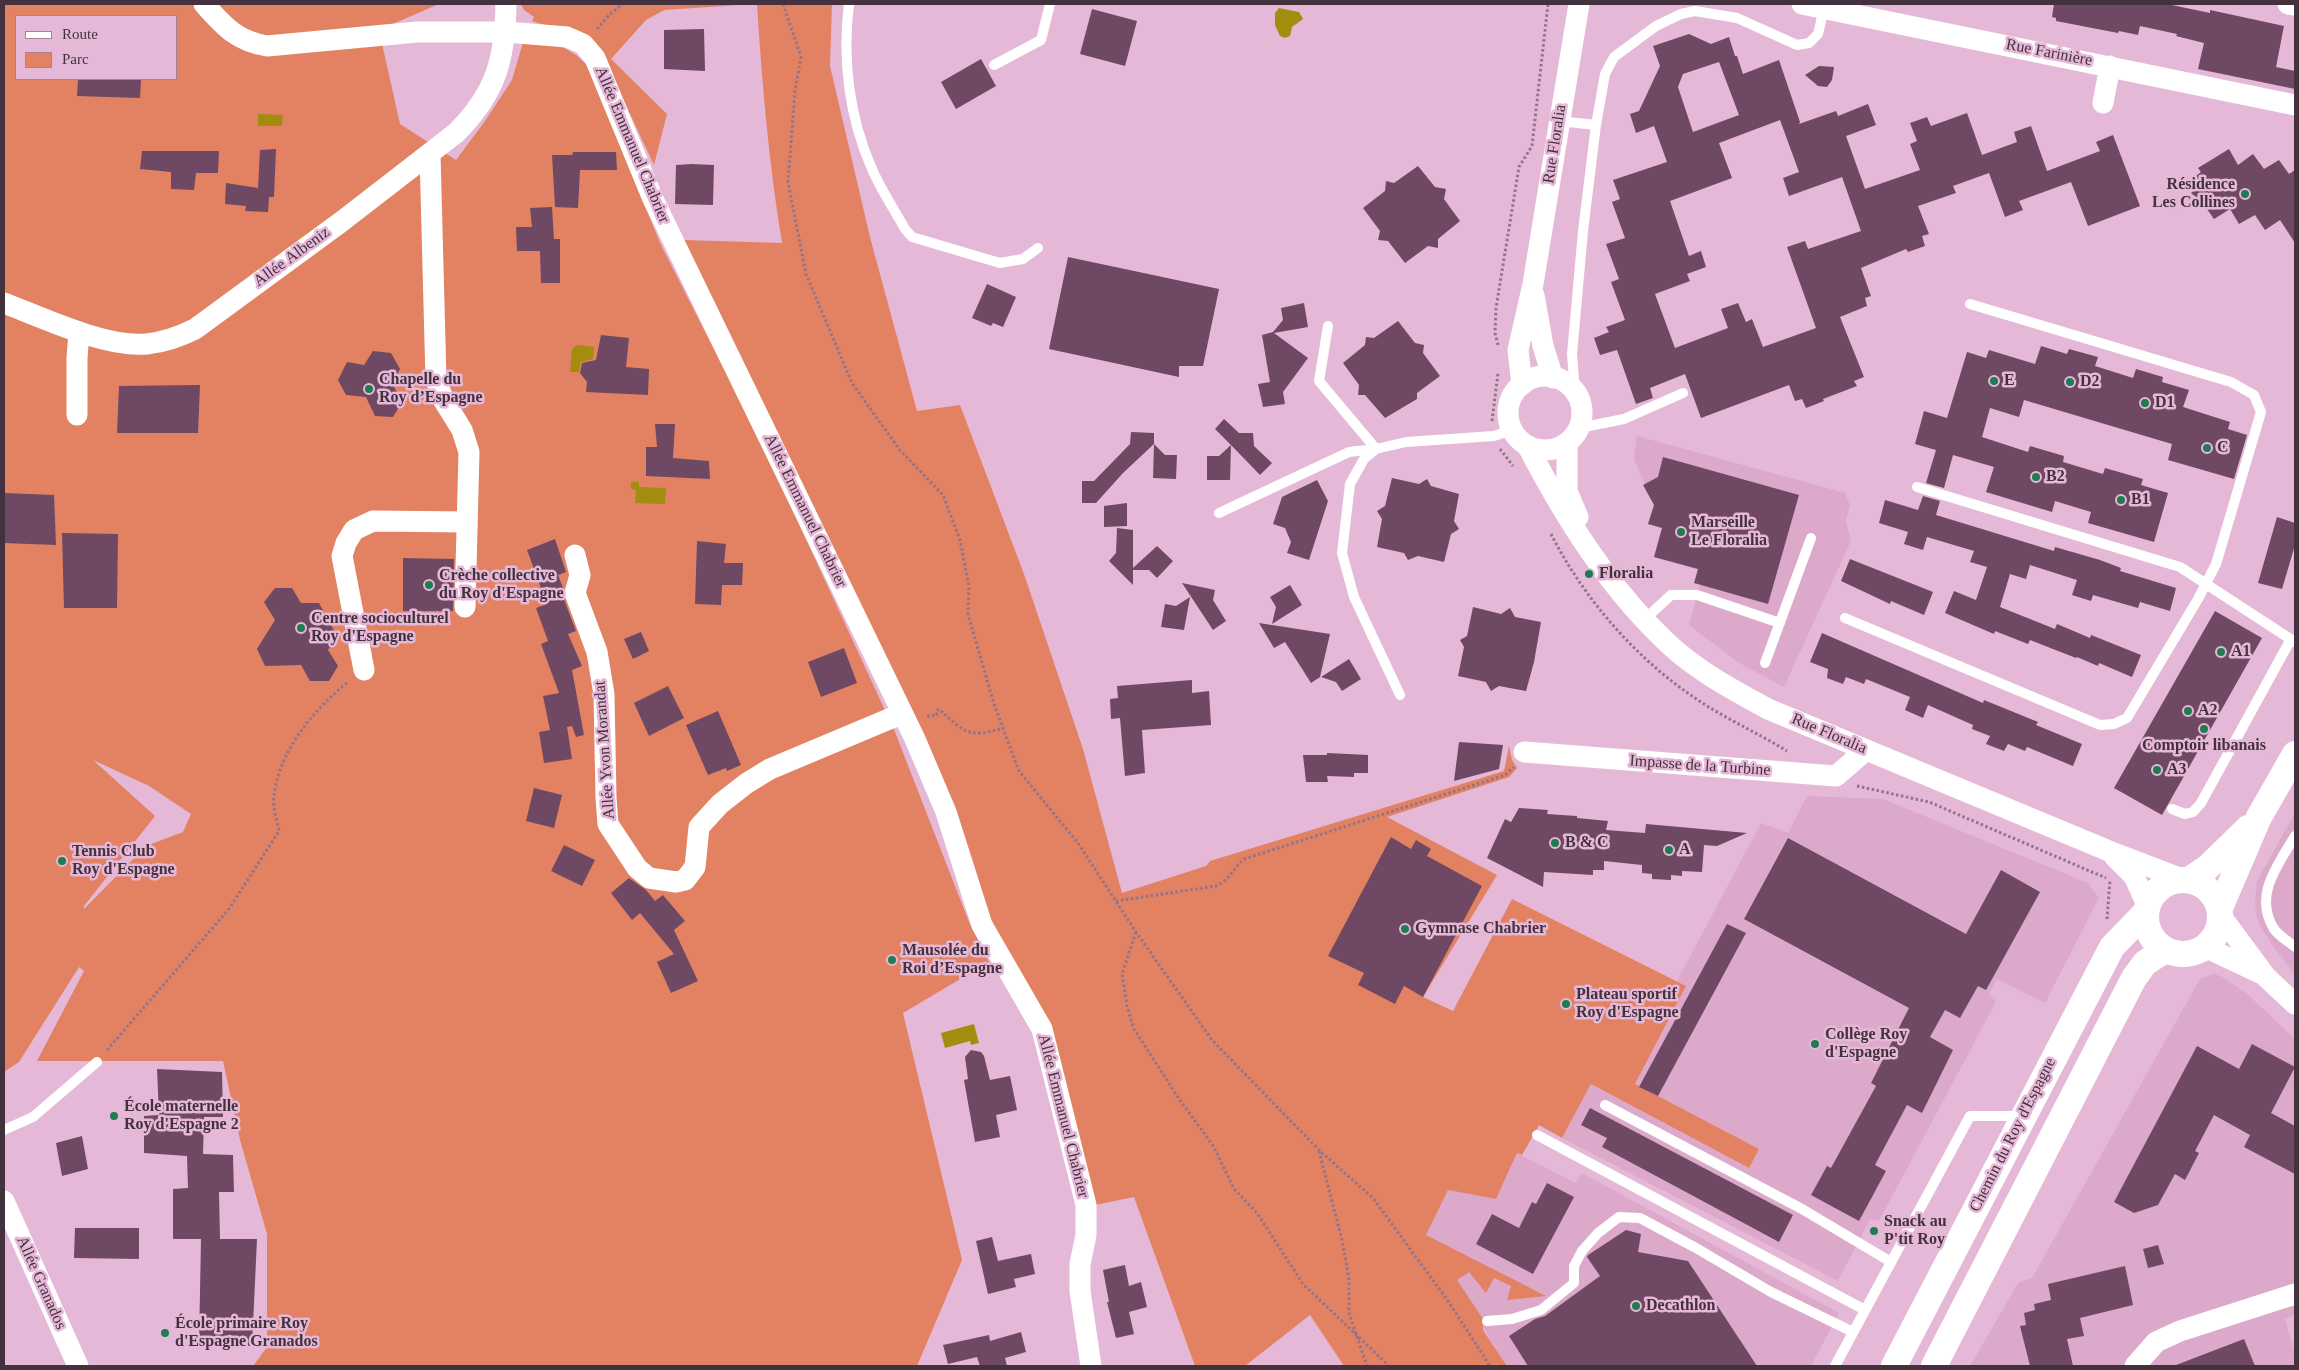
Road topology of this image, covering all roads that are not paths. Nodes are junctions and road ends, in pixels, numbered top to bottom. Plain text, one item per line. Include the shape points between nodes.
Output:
1 (204, 4) edge
2 (506, 4) edge
3 (849, 4) edge
4 (1050, 4) edge
5 (1579, 4) edge
6 (1802, 4) edge
7 (2288, 4) edge
8 (2295, 5) edge
9 (1824, 8) junction
10 (506, 32) junction
11 (994, 65) dead end
12 (2110, 66) junction
13 (2103, 103) dead end
14 (2295, 105) edge
15 (1558, 121) junction
16 (1596, 125) junction
17 (430, 154) junction
18 (1038, 248) dead end
19 (1532, 284) junction
20 (4, 303) edge
21 (1970, 304) dead end
22 (1328, 326) dead end
23 (80, 332) junction
24 (1553, 378) junction
25 (1522, 384) junction
26 (1575, 392) junction
27 (1683, 393) dead end
28 (77, 415) dead end
29 (1512, 430) junction
30 (1573, 436) junction
31 (1527, 446) junction
32 (1376, 449) junction
33 (1916, 487) dead end
34 (1219, 513) dead end
35 (467, 522) junction
36 (1811, 538) dead end
37 (575, 555) dead end
38 (1593, 555) junction
39 (2206, 584) junction
40 (465, 607) dead end
41 (1845, 618) dead end
42 (1644, 620) junction
43 (1780, 623) junction
44 (2293, 640) edge
45 (1764, 663) dead end
46 (364, 670) road end
47 (1400, 695) dead end
48 (902, 714) junction
49 (1866, 750) junction
50 (1524, 752) road end
51 (2295, 754) edge
52 (2172, 809) dead end
53 (2260, 817) junction
54 (2295, 836) edge
55 (2109, 851) junction
56 (2185, 879) junction
57 (2146, 909) junction
58 (2220, 912) junction
59 (2205, 947) junction
60 (2295, 947) edge
61 (2165, 950) junction
62 (2266, 977) junction
63 (2295, 1004) edge
64 (97, 1062) road end
65 (1605, 1105) dead end
66 (2022, 1116) junction
67 (4, 1130) edge
68 (1537, 1135) dead end
69 (4, 1201) edge
70 (1892, 1262) junction
71 (2295, 1294) edge
72 (1865, 1310) junction
73 (1487, 1321) dead end
74 (1853, 1332) junction
75 (73, 1365) edge
76 (1091, 1366) edge
77 (1835, 1366) edge
78 (1894, 1366) edge
79 (1934, 1366) edge
80 (2135, 1366) edge

1 - 10 street via 223,25 248,43 267,46 417,32
2 - 10 street, Allée Albeniz
3 - 18 lane via 847,75 857,124 872,169 904,229 912,237 1000,263 1023,259
4 - 11 lane via 1041,40
5 - 15 street, Rue Floralia
6 - 9 street, Rue Farinière
7 - 8 street
9 - 12 street, Rue Farinière
9 - 16 lane via 1818,34 1809,43 1797,45 1737,18 1694,11 1656,26 1614,56 1605,74
10 - 17 street, Allée Albeniz via 504,51 482,102 456,134
10 - 48 street, Allée Emmanuel Chabrier via 567,37 583,44 595,58 653,198
12 - 13 street
12 - 14 street, Rue Farinière
15 - 16 lane
15 - 19 street, Rue Floralia
16 - 26 lane via 1572,354
17 - 23 street, Allée Albeniz via 195,329 179,337 146,344
17 - 35 street via 436,380 444,401 462,430 469,452
19 - 24 street, Rue Floralia via 1543,346
19 - 25 street, Rue Floralia via 1518,350
20 - 23 street, Allée Albeniz
21 - 39 lane via 2231,382 2254,395 2261,412 2216,564
22 - 32 lane via 1319,381
23 - 28 street
24 - 25 street via 1531,379
24 - 26 street via 1566,383
25 - 29 street via 1509,405 1508,418
26 - 30 street via 1582,416
27 - 30 lane via 1624,419
29 - 31 street
29 - 32 lane via 1494,436 1406,442
30 - 31 street via 1554,449 1540,450
30 - 38 street, Rue Floralia via 1567,491
31 - 38 street, Rue Floralia via 1554,496
32 - 34 lane via 1349,452
32 - 47 lane via 1364,458 1350,484 1342,553 1354,597
33 - 39 lane via 2180,567
35 - 40 street
35 - 46 street via 374,521 354,530 342,556
36 - 43 lane
37 - 48 street, Allée Yvon Morandat via 580,575 575,593 596,652 604,694 608,824 637,868 649,878 685,880 695,867 699,826 747,783 770,769
38 - 42 street, Rue Floralia
39 - 41 lane via 2127,718 2114,724 2100,725
39 - 44 lane
42 - 43 lane via 1672,595 1697,595
42 - 49 street, Rue Floralia via 1674,649 1718,681 1768,709
43 - 45 lane
44 - 52 lane via 2200,803 2193,812 2184,814
48 - 76 street, Allée Emmanuel Chabrier via 946,812 982,925 1042,1029 1086,1205 1080,1291
49 - 50 street, Impasse de la Turbine via 1836,776
49 - 55 street, Rue Floralia
51 - 53 street
53 - 56 street via 2208,867
53 - 58 street
54 - 60 lane via 2268,883 2266,908 2275,930
55 - 56 street, Rue Floralia
55 - 57 street, Rue Floralia via 2134,876
56 - 57 street via 2161,886 2152,894
56 - 58 street via 2208,889 2216,898
57 - 61 street via 2150,934
57 - 66 street, Chemin du Roy d'Espagne via 2112,947
58 - 59 street via 2219,928
58 - 62 street
59 - 61 street via 2186,954
59 - 62 street
61 - 79 street via 2145,963 2134,978
62 - 63 street
64 - 67 lane via 33,1118
65 - 70 lane via 1802,1209
66 - 70 lane via 1970,1116
66 - 78 street, Chemin du Roy d'Espagne
68 - 72 lane
69 - 75 street, Allée Granados
70 - 72 lane
71 - 80 street via 2180,1331 2156,1342
72 - 74 lane
73 - 74 lane via 1512,1319 1541,1310 1574,1283 1574,1266 1582,1251 1619,1217 1640,1218 1771,1292
74 - 77 lane

